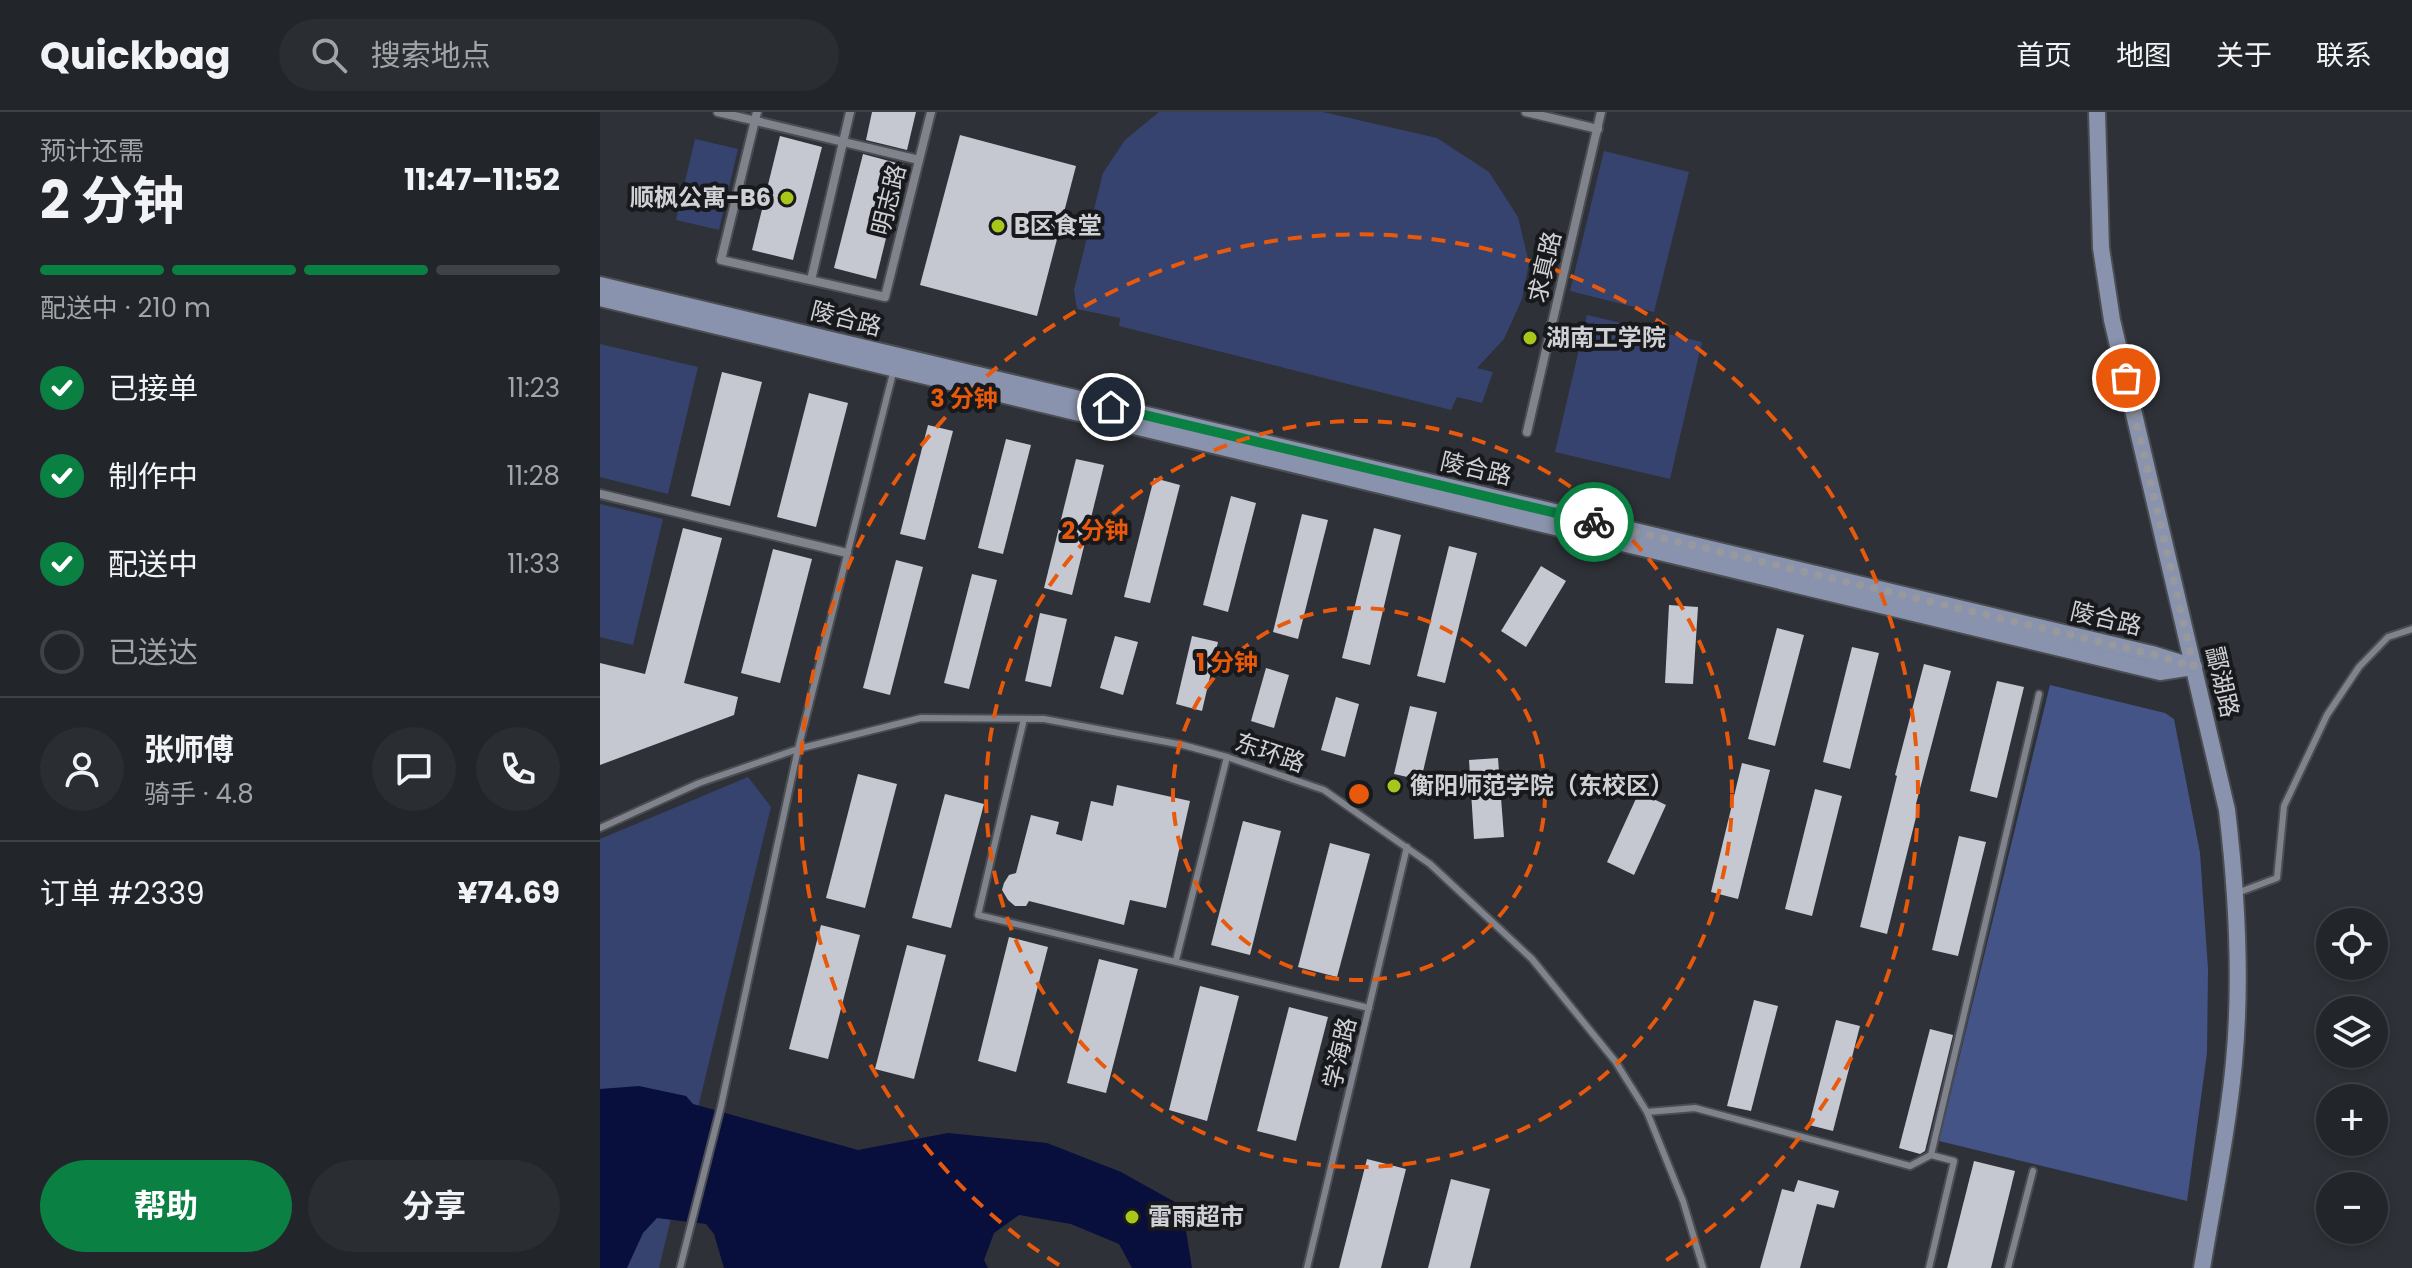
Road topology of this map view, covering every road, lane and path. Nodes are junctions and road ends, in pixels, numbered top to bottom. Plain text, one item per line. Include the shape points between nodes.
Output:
1 (718, 112) edge
2 (850, 112) edge
3 (931, 112) edge
4 (1526, 112) edge
5 (1601, 112) edge
6 (2097, 112) edge
7 (756, 116) edge
8 (1598, 129) junction
9 (843, 141) junction
10 (919, 160) junction
11 (811, 280) junction
12 (600, 285) edge
13 (600, 298) edge
14 (895, 362) junction
15 (1527, 432) dead end
16 (600, 494) edge
17 (847, 553) junction
18 (2412, 629) edge
19 (2194, 667) junction
20 (2039, 694) dead end
21 (1024, 719) junction
22 (798, 749) junction
23 (1227, 757) junction
24 (600, 828) edge
25 (1407, 847) junction
26 (2237, 893) junction
27 (1176, 960) junction
28 (1369, 1008) junction
29 (1647, 1112) junction
30 (1931, 1155) junction
31 (2033, 1171) dead end
32 (680, 1268) edge
33 (1307, 1268) edge
34 (1703, 1268) edge
35 (1929, 1268) edge
36 (2008, 1268) edge
37 (2202, 1268) edge

1 - 7 street
2 - 9 street
3 - 10 street, 明志路
4 - 8 street
5 - 8 street, 求真路
6 - 19 street, 酃湖路 via 2101,248 2112,320
7 - 9 street
7 - 11 street via 721,260
8 - 15 street, 求真路
9 - 10 street
9 - 11 street
10 - 11 street, 明志路 via 885,297
12 - 14 street, 陵合路
13 - 14 street, 陵合路
14 - 17 lane
14 - 19 street, 陵合路 via 2160,672
16 - 17 street
17 - 22 lane
18 - 26 lane via 2388,637 2359,667 2327,715 2284,806 2277,878
19 - 26 street, 酃湖路 via 2227,810
20 - 30 lane
21 - 22 lane, 东环路 via 921,718
21 - 23 lane, 东环路 via 1090,727
21 - 27 lane via 978,915
22 - 24 lane, 东环路 via 699,783
22 - 32 lane via 721,1106
23 - 25 lane, 东环路 via 1324,790
23 - 27 lane
25 - 28 lane, 学海路
25 - 29 lane, 东环路 via 1532,959 1615,1061
26 - 37 street, 酃湖路 via 2234,1064
27 - 28 lane
28 - 33 lane, 学海路
29 - 30 lane via 1695,1108 1910,1166
29 - 34 lane, 东环路
30 - 35 lane via 1954,1161
31 - 36 lane

